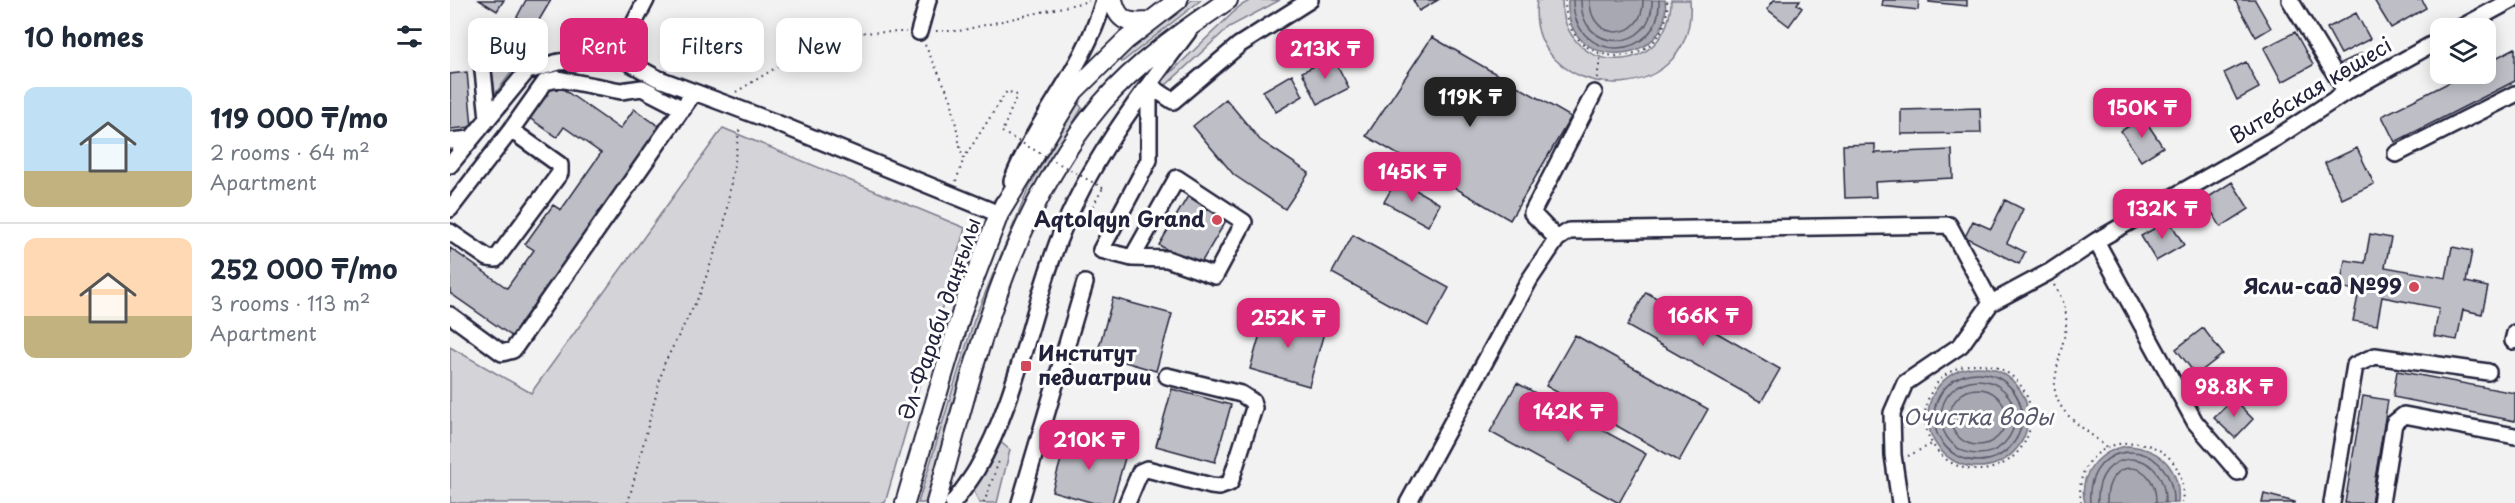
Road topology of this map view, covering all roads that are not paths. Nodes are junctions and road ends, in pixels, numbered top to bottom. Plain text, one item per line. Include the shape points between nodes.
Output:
1 (646, 0) edge
2 (928, 0) edge
3 (1104, 0) edge
4 (1113, 0) edge
5 (1178, 0) edge
6 (1228, 0) edge
7 (1310, 0) edge
8 (2290, 0) edge
9 (2512, 0) edge
10 (637, 18) edge
11 (2479, 18) edge
12 (1148, 22) junction
13 (1195, 23) junction
14 (919, 32) road end
15 (2430, 45) edge
16 (483, 72) edge
17 (526, 72) edge
18 (646, 72) edge
19 (1149, 85) junction
20 (694, 92) junction
21 (2346, 92) junction
22 (1594, 93) road end
23 (2515, 94) edge
24 (683, 109) junction
25 (488, 118) junction
26 (511, 130) junction
27 (471, 139) junction
28 (450, 141) edge
29 (2396, 154) dead end
30 (450, 165) edge
31 (450, 209) edge
32 (999, 214) junction
33 (450, 232) edge
34 (1557, 238) junction
35 (2096, 241) junction
36 (1132, 258) junction
37 (1085, 283) dead end
38 (1991, 303) junction
39 (450, 315) edge
40 (2487, 372) dead end
41 (1167, 376) dead end
42 (2515, 436) edge
43 (2238, 472) dead end
44 (905, 503) edge
45 (936, 503) edge
46 (953, 503) edge
47 (1020, 503) edge
48 (1127, 503) edge
49 (1408, 503) edge
50 (1900, 503) edge
51 (2332, 503) edge
52 (2381, 503) edge

1 - 10 street
2 - 14 street
3 - 32 street via 1090,43 1033,135
4 - 12 main road via 1116,14 1122,20
5 - 12 main road, Әл-Фараби даңғылы
6 - 13 main road
7 - 19 street via 1239,45 1173,101
8 - 21 street
9 - 11 street
12 - 32 main road, Әл-Фараби даңғылы via 1074,91
13 - 19 street
13 - 45 main road via 1102,102 1048,184 1014,250 995,302
15 - 21 street, Витебская көшесі
16 - 25 street
17 - 25 street
18 - 20 street
19 - 36 street via 1149,160 1101,250
19 - 46 street via 1087,179 1059,238 1002,414 977,468
20 - 24 street
20 - 32 street
21 - 35 street, Витебская көшесі via 2276,138
22 - 34 street via 1532,213
23 - 29 street
24 - 26 street via 642,88 621,91 552,79 545,82
24 - 39 street via 513,350 501,353
25 - 27 street
26 - 31 street
26 - 33 street via 560,165 560,173 496,259 488,258
27 - 28 street
27 - 30 street
32 - 44 main road, Әл-Фараби даңғылы via 963,308
34 - 38 street via 1569,231 1949,225
34 - 49 street via 1530,279
35 - 38 street, Витебская көшесі
35 - 43 street via 2195,422
36 - 36 street via 1177,178 1244,222 1215,276 1167,259
37 - 47 street
38 - 50 street via 1960,345 1905,383 1892,412
40 - 51 street via 2375,356 2355,365
41 - 48 street via 1241,394 1252,400 1254,408 1230,483 1211,486 1147,469 1140,472
42 - 52 street via 2404,416 2394,423

